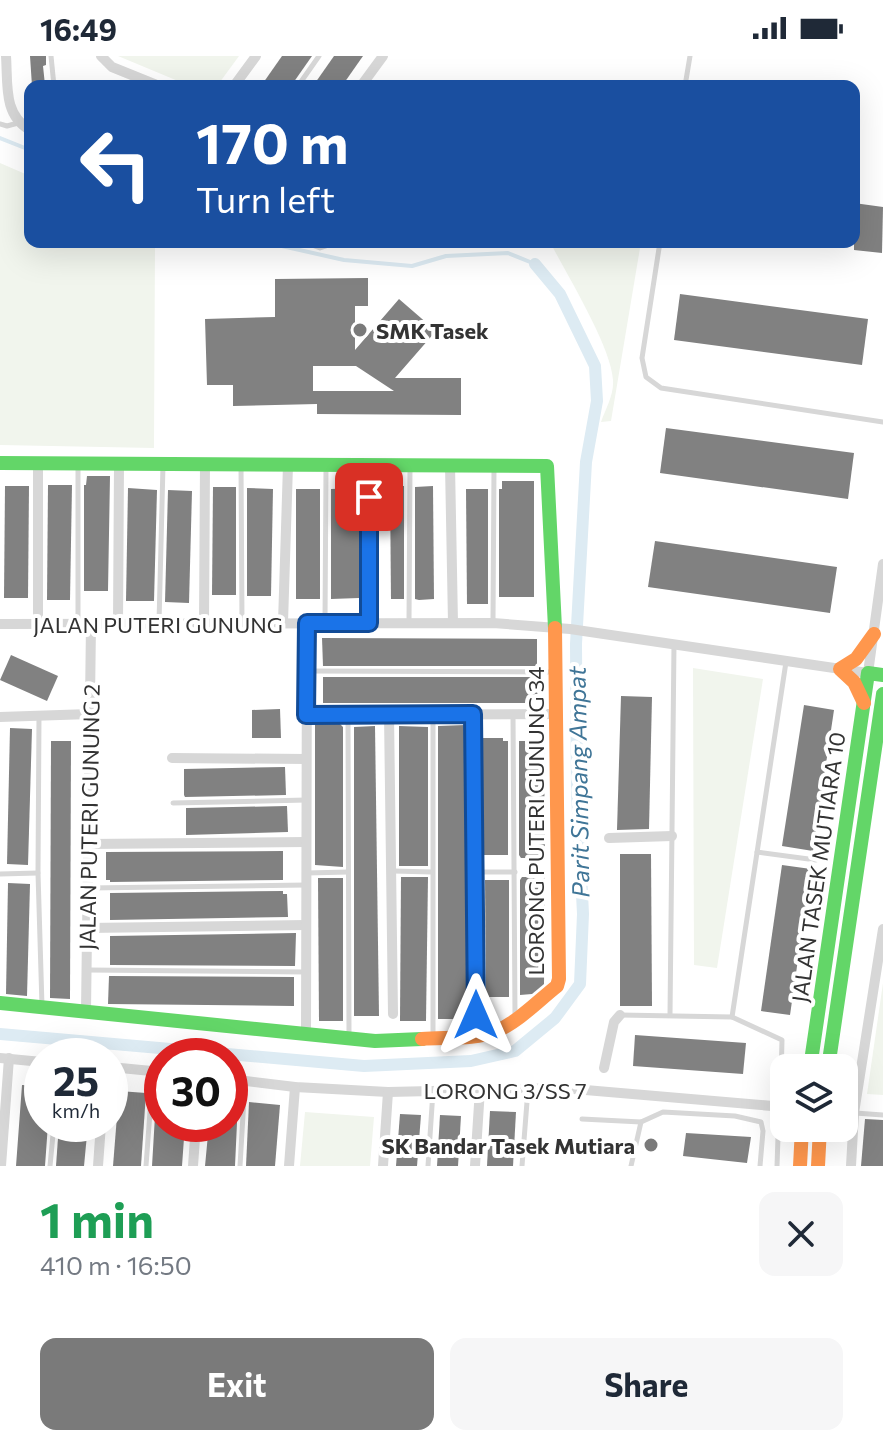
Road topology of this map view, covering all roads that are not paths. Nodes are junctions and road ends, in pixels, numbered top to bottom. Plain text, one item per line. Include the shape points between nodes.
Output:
1 (6, 56) edge
2 (51, 56) edge
3 (101, 56) edge
4 (256, 56) edge
5 (319, 56) edge
6 (383, 56) edge
7 (690, 56) edge
8 (53, 80) edge
9 (144, 80) edge
10 (238, 80) edge
11 (302, 80) edge
12 (365, 80) edge
13 (686, 80) edge
14 (18, 123) junction
15 (0, 124) edge
16 (24, 126) edge
17 (659, 248) edge
18 (883, 422) edge
19 (0, 463) edge
20 (38, 463) junction
21 (78, 464) junction
22 (119, 464) junction
23 (163, 464) junction
24 (205, 464) junction
25 (241, 465) junction
26 (288, 465) junction
27 (327, 465) junction
28 (369, 465) junction
29 (410, 465) junction
30 (450, 465) junction
31 (494, 466) junction
32 (883, 564) edge
33 (242, 623) junction
34 (283, 623) junction
35 (307, 623) junction
36 (325, 623) junction
37 (369, 623) junction
38 (409, 623) junction
39 (453, 623) junction
40 (493, 623) junction
41 (0, 624) edge
42 (38, 624) junction
43 (78, 624) junction
44 (91, 624) junction
45 (118, 624) junction
46 (159, 624) junction
47 (204, 624) junction
48 (562, 628) junction
49 (874, 634) junction
50 (674, 644) junction
51 (786, 661) junction
52 (840, 669) junction
53 (307, 671) junction
54 (557, 672) junction
55 (876, 674) edge
56 (883, 701) edge
57 (864, 704) junction
58 (90, 714) junction
59 (389, 714) junction
60 (433, 714) junction
61 (473, 714) junction
62 (513, 714) junction
63 (556, 714) junction
64 (39, 715) junction
65 (306, 715) junction
66 (348, 715) junction
67 (0, 717) edge
68 (172, 758) dead end
69 (306, 759) junction
70 (306, 800) junction
71 (173, 803) dead end
72 (672, 836) junction
73 (609, 838) dead end
74 (306, 842) junction
75 (88, 844) junction
76 (757, 852) junction
77 (816, 860) dead end
78 (393, 871) junction
79 (348, 872) junction
80 (432, 872) junction
81 (476, 872) junction
82 (515, 872) junction
83 (38, 873) junction
84 (0, 874) edge
85 (306, 879) junction
86 (88, 888) junction
87 (306, 925) junction
88 (87, 928) junction
89 (883, 932) edge
90 (87, 970) junction
91 (306, 972) junction
92 (0, 1003) edge
93 (42, 1007) junction
94 (86, 1011) junction
95 (393, 1014) dead end
96 (476, 1015) dead end
97 (620, 1015) joint
98 (670, 1015) junction
99 (732, 1017) junction
100 (515, 1020) junction
101 (306, 1034) junction
102 (433, 1038) junction
103 (349, 1040) junction
104 (782, 1054) edge
105 (812, 1054) edge
106 (830, 1054) edge
107 (4, 1058) edge
108 (24, 1060) edge
109 (604, 1068) dead end
110 (248, 1081) edge
111 (295, 1087) junction
112 (858, 1088) edge
113 (433, 1089) junction
114 (480, 1089) junction
115 (528, 1089) junction
116 (388, 1092) junction
117 (770, 1106) edge
118 (858, 1113) edge
119 (883, 1115) edge
120 (582, 1119) dead end
121 (641, 1122) junction
122 (52, 1142) edge
123 (100, 1142) edge
124 (149, 1142) edge
125 (195, 1142) edge
126 (241, 1142) edge
127 (779, 1142) edge
128 (801, 1142) edge
129 (819, 1142) edge
130 (852, 1142) edge
131 (1, 1166) edge
132 (50, 1166) edge
133 (98, 1166) edge
134 (146, 1166) edge
135 (193, 1166) edge
136 (240, 1166) edge
137 (289, 1166) edge
138 (383, 1166) edge
139 (428, 1166) edge
140 (475, 1166) edge
141 (522, 1166) edge
142 (631, 1166) edge
143 (760, 1166) edge
144 (777, 1166) edge
145 (800, 1166) edge
146 (818, 1166) edge
147 (851, 1166) edge

1 - 14 street via 9,102
2 - 8 lane
3 - 9 street via 112,67
4 - 10 street
5 - 11 lane
6 - 12 street
7 - 13 lane
14 - 15 lane
14 - 16 street
17 - 18 lane via 642,358 646,377 661,388
19 - 20 street
20 - 21 street
20 - 42 street
21 - 22 street
21 - 43 lane
22 - 23 street
22 - 45 street
23 - 24 street
23 - 46 lane
24 - 25 street
24 - 47 street
25 - 26 street
25 - 33 lane
26 - 27 street
26 - 34 street
27 - 28 street
27 - 36 lane
28 - 29 street
28 - 37 street
29 - 30 street
29 - 38 lane
30 - 31 street
30 - 39 street
31 - 40 lane
31 - 48 street, LORONG PUTERI GUNUNG 34 via 547,466
32 - 49 street
33 - 34 street, JALAN PUTERI GUNUNG
33 - 47 street, JALAN PUTERI GUNUNG
34 - 35 street, JALAN PUTERI GUNUNG
35 - 36 street, JALAN PUTERI GUNUNG
35 - 53 street
36 - 37 street, JALAN PUTERI GUNUNG
37 - 38 street, JALAN PUTERI GUNUNG
38 - 39 street, JALAN PUTERI GUNUNG
39 - 40 street, JALAN PUTERI GUNUNG
40 - 48 street, JALAN PUTERI GUNUNG
41 - 42 street, JALAN PUTERI GUNUNG
42 - 43 street, JALAN PUTERI GUNUNG
43 - 44 street, JALAN PUTERI GUNUNG
44 - 45 street, JALAN PUTERI GUNUNG
44 - 58 street, JALAN PUTERI GUNUNG 2
45 - 46 street, JALAN PUTERI GUNUNG
46 - 47 street, JALAN PUTERI GUNUNG
48 - 50 street, JALAN PUTERI GUNUNG
48 - 54 street, LORONG PUTERI GUNUNG 34
49 - 52 street via 856,659
49 - 55 street
50 - 51 street, JALAN PUTERI GUNUNG
50 - 72 lane
51 - 52 street, JALAN PUTERI GUNUNG
51 - 76 lane
52 - 55 street, JALAN PUTERI GUNUNG
52 - 57 street via 854,682
53 - 54 lane
53 - 65 street
54 - 63 street, LORONG PUTERI GUNUNG 34
55 - 57 street, JALAN TASEK MUTIARA 10
56 - 106 street, JALAN TASEK MUTIARA 10
57 - 105 street, JALAN TASEK MUTIARA 10
58 - 64 street
58 - 75 street, JALAN PUTERI GUNUNG 2
59 - 60 street
59 - 66 street
59 - 78 street
60 - 61 street
60 - 80 lane
61 - 62 street
61 - 81 street
62 - 63 street
62 - 82 lane
63 - 100 street, LORONG PUTERI GUNUNG 34 via 559,979
64 - 67 street
64 - 83 lane
65 - 66 street
65 - 69 street
66 - 79 lane
68 - 69 street
69 - 70 street
70 - 71 lane
70 - 74 street
72 - 73 street
72 - 98 lane
74 - 75 street
74 - 85 street
75 - 86 street, JALAN PUTERI GUNUNG 2
76 - 77 lane
76 - 99 lane
78 - 80 lane
78 - 95 street
79 - 85 lane
79 - 103 lane
80 - 102 lane
81 - 82 lane
81 - 96 street
82 - 100 lane
83 - 84 lane
83 - 93 lane
85 - 86 lane
85 - 87 street
86 - 88 street, JALAN PUTERI GUNUNG 2
87 - 88 street
87 - 91 street
88 - 90 street, JALAN PUTERI GUNUNG 2
89 - 112 street
90 - 91 lane
90 - 94 street, JALAN PUTERI GUNUNG 2
91 - 101 street
92 - 93 street, LORONG PUTERI GUNUNG 34
93 - 94 street, LORONG PUTERI GUNUNG 34
94 - 101 street, LORONG PUTERI GUNUNG 34
97 - 98 lane
97 - 109 street
98 - 99 lane
99 - 104 lane via 782,1040
100 - 102 street, LORONG PUTERI GUNUNG 34 via 496,1031
101 - 103 street, LORONG PUTERI GUNUNG 34
102 - 103 street, LORONG PUTERI GUNUNG 34
107 - 108 street
107 - 131 street
110 - 111 street, LORONG 3/SS 7
111 - 116 street, LORONG 3/SS 7
111 - 137 street
113 - 114 street, LORONG 3/SS 7
113 - 116 street, LORONG 3/SS 7
113 - 139 lane
114 - 115 street, LORONG 3/SS 7
114 - 140 street
115 - 117 street, LORONG 3/SS 7
115 - 141 lane
116 - 138 street
118 - 119 lane
120 - 121 lane
121 - 142 lane
121 - 143 lane via 663,1112 753,1119 761,1122 763,1131
122 - 132 lane
123 - 133 street
124 - 134 lane
125 - 135 street
126 - 136 lane
127 - 144 lane
128 - 145 street
129 - 146 street
130 - 147 street

